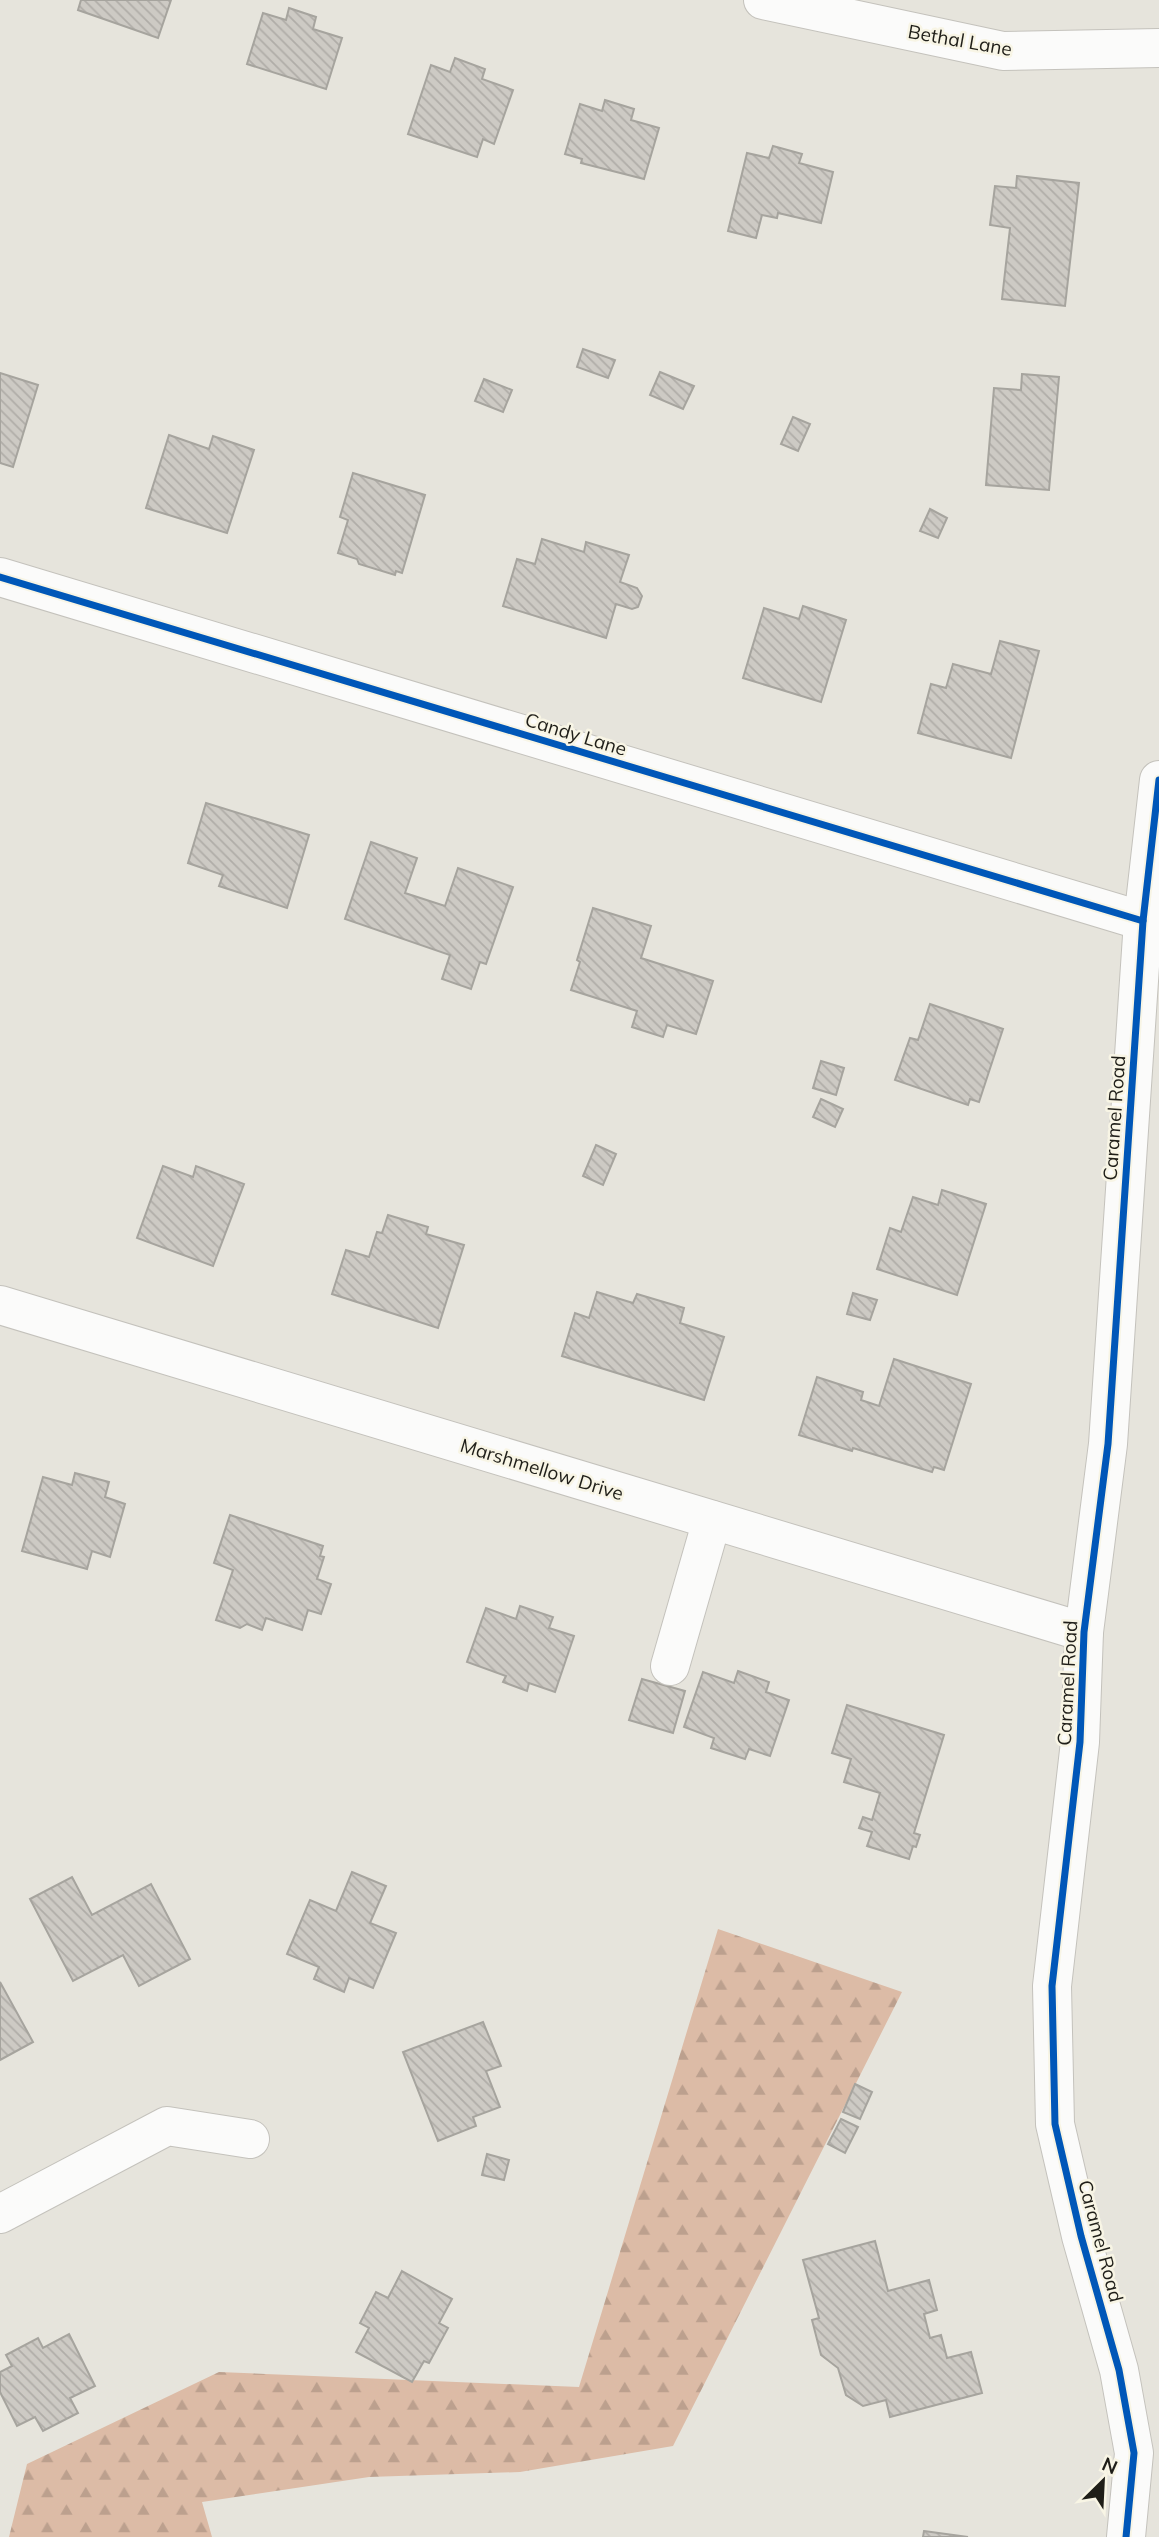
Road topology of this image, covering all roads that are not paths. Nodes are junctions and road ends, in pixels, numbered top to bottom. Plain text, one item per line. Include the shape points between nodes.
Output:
1 (763, 0) edge
2 (1159, 48) edge
3 (0, 577) edge
4 (1159, 780) edge
5 (1143, 921) junction
6 (0, 1305) edge
7 (712, 1520) junction
8 (1084, 1632) junction
9 (670, 1666) dead end
10 (250, 2139) dead end
11 (0, 2214) edge
12 (1126, 2537) edge

1 - 2 street, Bethal Lane via 1003,51
3 - 5 street, Candy Lane
4 - 5 street, Caramel Road
5 - 8 street, Caramel Road via 1108,1444
6 - 7 street, Marshmellow Drive
7 - 8 street, Marshmellow Drive
7 - 9 street
8 - 12 street, Caramel Road via 1080,1741 1052,1986 1055,2123 1119,2370 1134,2453
10 - 11 street via 167,2126

